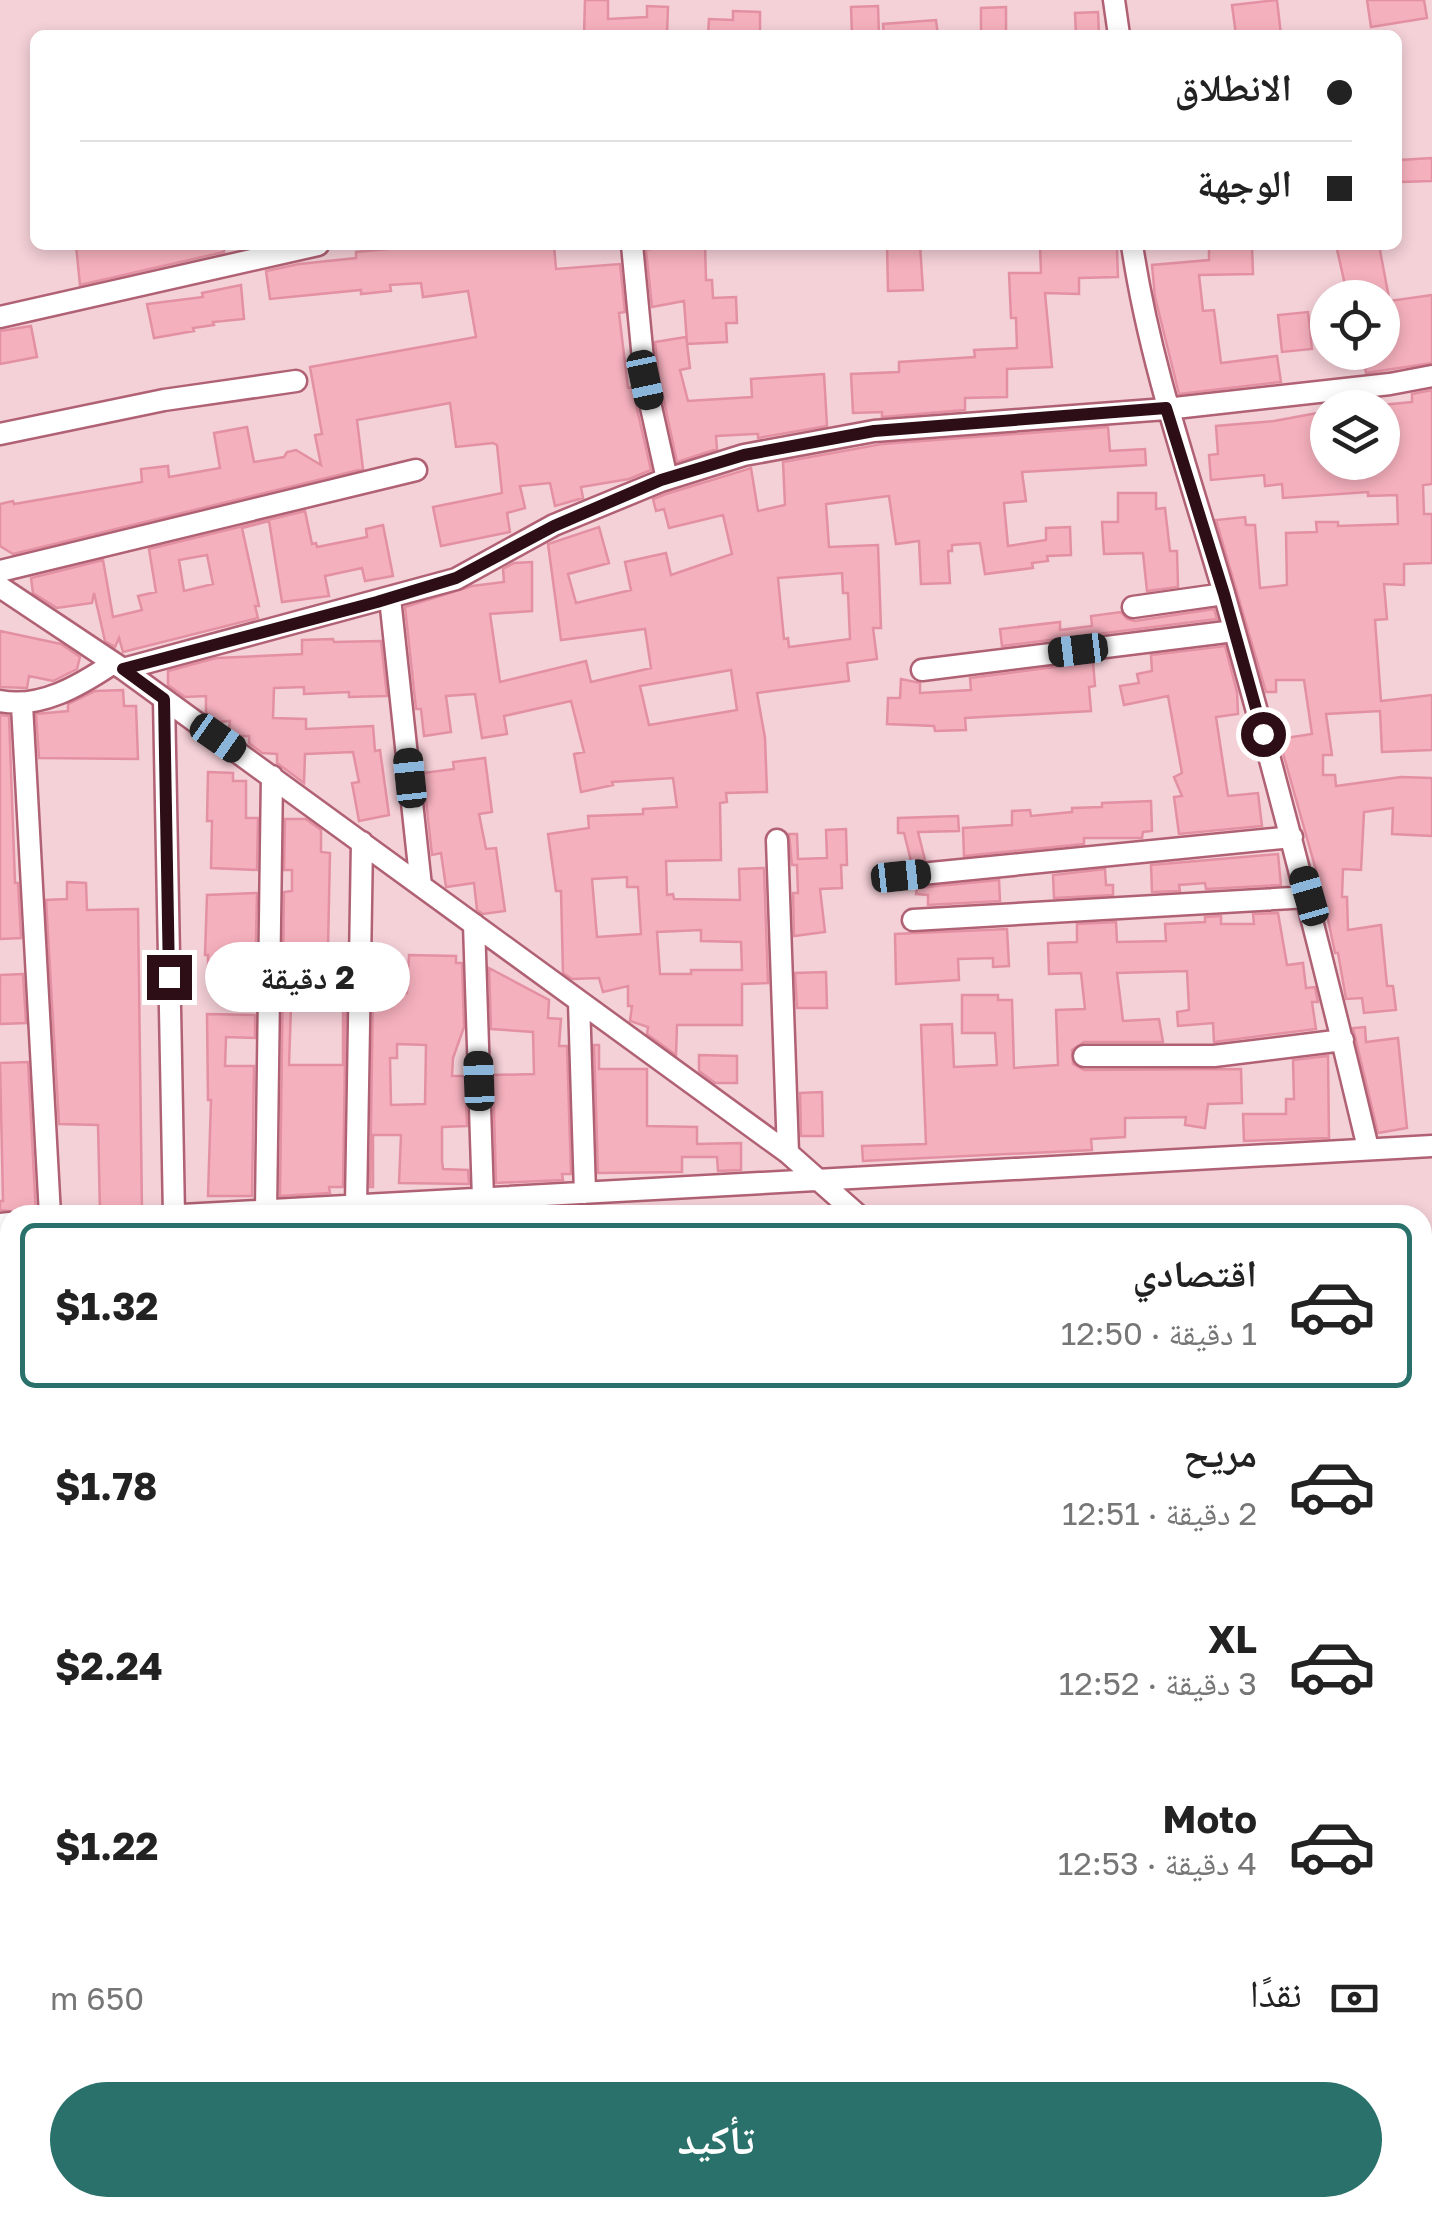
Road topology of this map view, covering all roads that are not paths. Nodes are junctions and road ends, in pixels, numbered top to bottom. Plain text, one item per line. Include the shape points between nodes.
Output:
1 (1114, 0) edge
2 (1118, 30) edge
3 (296, 250) edge
4 (632, 250) edge
5 (1133, 250) edge
6 (0, 317) edge
7 (1432, 376) edge
8 (296, 381) dead end
9 (1166, 408) junction
10 (0, 434) edge
11 (416, 470) dead end
12 (667, 479) junction
13 (0, 571) edge
14 (0, 586) edge
15 (1224, 594) junction
16 (390, 598) junction
17 (1133, 607) dead end
18 (1234, 630) junction
19 (117, 666) junction
20 (922, 670) dead end
21 (164, 699) junction
22 (0, 701) edge
23 (22, 705) junction
24 (272, 776) junction
25 (1292, 837) junction
26 (777, 840) dead end
27 (362, 842) junction
28 (901, 876) dead end
29 (421, 886) junction
30 (1309, 896) junction
31 (913, 920) dead end
32 (474, 924) junction
33 (579, 1001) junction
34 (1343, 1040) junction
35 (1084, 1056) dead end
36 (1432, 1146) edge
37 (1368, 1148) junction
38 (788, 1153) junction
39 (822, 1180) junction
40 (585, 1193) junction
41 (482, 1199) junction
42 (49, 1205) edge
43 (174, 1205) edge
44 (266, 1205) edge
45 (356, 1205) edge
46 (374, 1205) edge
47 (848, 1205) edge

1 - 2 street
3 - 6 street
4 - 12 street via 645,380
5 - 9 street
7 - 9 street
8 - 10 street
9 - 12 street via 874,431 744,455
9 - 15 street
11 - 13 street
12 - 16 street via 554,526 456,578
14 - 19 street
15 - 17 street
15 - 18 street
16 - 19 street
16 - 29 street
18 - 20 street
18 - 25 street
19 - 21 street
19 - 23 street
21 - 24 street
21 - 43 street
22 - 23 street
23 - 42 street
24 - 27 street
24 - 44 street
25 - 28 street
25 - 30 street
26 - 38 street
27 - 29 street
27 - 45 street
29 - 32 street
30 - 31 street
30 - 34 street
32 - 33 street
32 - 41 street
33 - 38 street
33 - 40 street
34 - 35 street via 1214,1056
34 - 37 street
36 - 37 street
37 - 39 street
38 - 39 street
39 - 40 street
39 - 47 street
40 - 41 street
41 - 46 street

